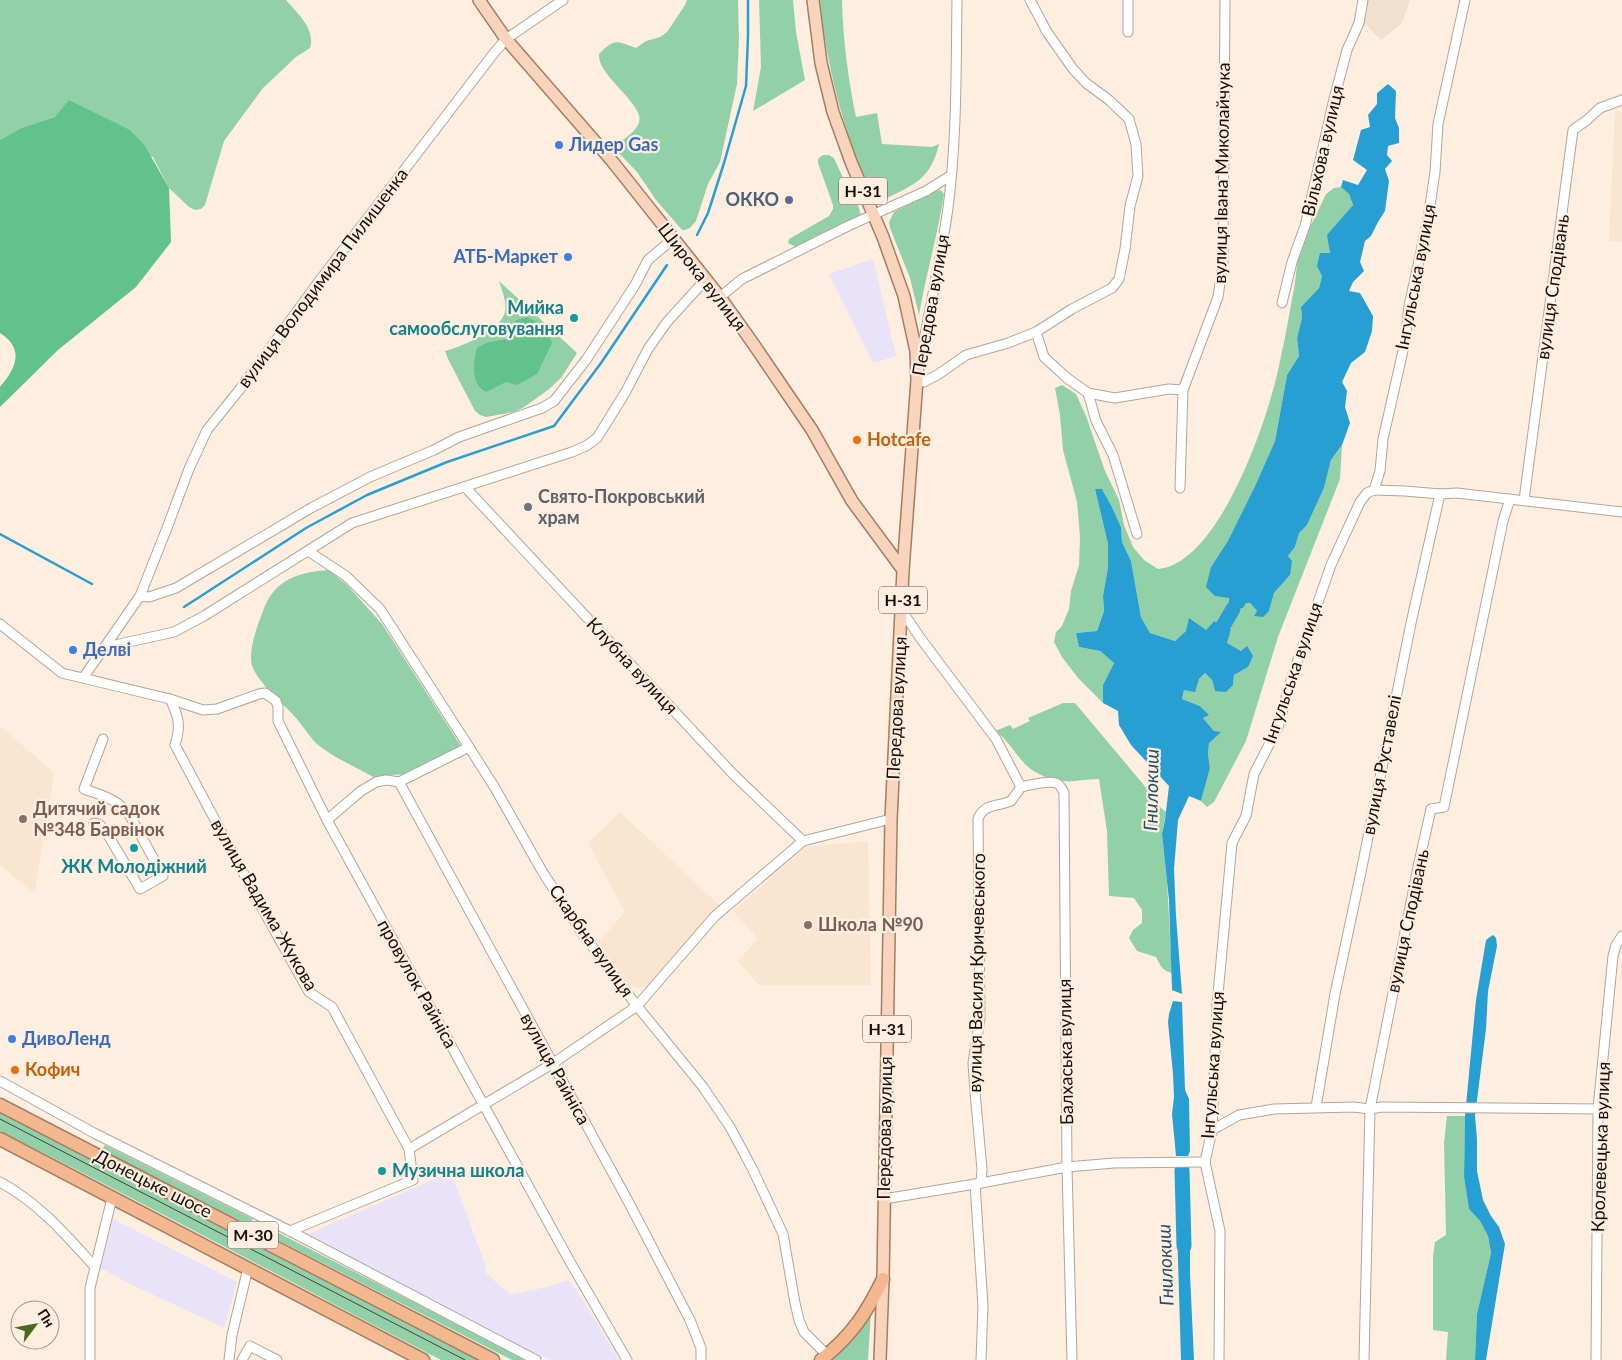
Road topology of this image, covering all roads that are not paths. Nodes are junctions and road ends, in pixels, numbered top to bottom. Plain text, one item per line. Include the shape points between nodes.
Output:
1 (479, 0) edge
2 (563, 0) edge
3 (813, 0) edge
4 (957, 0) edge
5 (1030, 0) edge
6 (1128, 0) edge
7 (1225, 0) edge
8 (1363, 0) edge
9 (1465, 0) edge
10 (1128, 32) dead end
11 (506, 39) junction
12 (1622, 100) edge
13 (950, 176) junction
14 (873, 215) junction
15 (674, 238) junction
16 (706, 279) junction
17 (720, 297) junction
18 (1282, 303) dead end
19 (1036, 332) junction
20 (917, 380) junction
21 (1183, 390) junction
22 (1088, 393) junction
23 (465, 487) junction
24 (1180, 488) dead end
25 (1374, 490) junction
26 (1440, 494) junction
27 (1510, 499) junction
28 (1524, 500) junction
29 (1622, 512) edge
30 (1137, 534) dead end
31 (308, 551) junction
32 (904, 570) junction
33 (140, 596) junction
34 (902, 611) junction
35 (0, 624) edge
36 (106, 647) junction
37 (84, 678) junction
38 (170, 699) junction
39 (103, 739) dead end
40 (470, 747) junction
41 (400, 782) junction
42 (1021, 787) junction
43 (891, 819) junction
44 (327, 820) junction
45 (94, 824) dead end
46 (803, 842) junction
47 (1622, 936) edge
48 (637, 1006) junction
49 (552, 1064) junction
50 (0, 1081) edge
51 (484, 1104) junction
52 (0, 1105) edge
53 (1316, 1107) junction
54 (1370, 1109) junction
55 (1598, 1110) junction
56 (1212, 1130) junction
57 (94, 1133) junction
58 (0, 1139) edge
59 (409, 1149) junction
60 (86, 1150) junction
61 (1204, 1162) junction
62 (1067, 1166) junction
63 (0, 1182) edge
64 (978, 1184) junction
65 (112, 1198) junction
66 (884, 1199) junction
67 (290, 1231) junction
68 (95, 1267) junction
69 (248, 1268) junction
70 (883, 1279) junction
71 (824, 1358) edge
72 (90, 1360) edge
73 (229, 1360) edge
74 (242, 1360) edge
75 (277, 1360) edge
76 (421, 1360) edge
77 (493, 1360) edge
78 (536, 1360) edge
79 (627, 1360) edge
80 (701, 1360) edge
81 (880, 1360) edge
82 (981, 1360) edge
83 (1072, 1360) edge
84 (1218, 1360) edge
85 (1364, 1360) edge
86 (1596, 1360) edge

1 - 11 main road, Широка вулиця
2 - 11 street, вулиця Володимира Пилишенка
3 - 14 main road, Н-31 via 821,63 833,112
4 - 13 street, Передова вулиця
5 - 19 street via 1073,69 1129,120 1136,144 1138,176 1119,279 1112,288
6 - 10 street
7 - 21 street, вулиця Івана Миколайчука via 1223,263 1218,298
8 - 18 street, Вільхова вулиця via 1359,23 1347,50 1305,226
9 - 25 street, Інгульська вулиця via 1438,124 1428,219
11 - 15 main road, Широка вулиця
11 - 33 street, вулиця Володимира Пилишенка via 208,430 189,468
12 - 28 street, вулиця Сподівань via 1600,108 1573,130
13 - 14 street
13 - 20 street, Передова вулиця via 945,228
14 - 17 street via 742,279
14 - 20 main road, Н-31 via 904,296 916,351
15 - 16 main road, Широка вулиця
15 - 33 street via 648,260 595,347 554,401 459,437 370,478 311,508 176,588 149,597
16 - 17 main road, Широка вулиця
16 - 23 street via 667,322 648,349 596,438 572,452
17 - 32 main road, Широка вулиця via 812,430 852,501
19 - 20 street via 966,355 924,382
19 - 22 street via 1044,357
20 - 32 main road, Передова вулиця / Н-31
21 - 22 street via 1169,389 1115,398
21 - 24 street, вулиця Івана Миколайчука
22 - 30 street via 1096,422 1114,456
23 - 31 street via 352,523
23 - 46 street, Клубна вулиця via 733,774
25 - 26 street
25 - 56 street, Інгульська вулиця via 1360,502 1331,566 1278,726 1254,774 1246,816 1232,843 1217,1005
26 - 27 street
26 - 53 street, вулиця Руставелі via 1335,994
27 - 28 street
27 - 54 street, вулиця Сподівань via 1444,806 1431,809
28 - 29 street
31 - 36 street via 174,632
31 - 40 street, Скарбна вулиця via 346,576 380,609
32 - 34 main road, Передова вулиця / Н-31
33 - 36 street, вулиця Володимира Пилишенка
34 - 42 street via 996,739
34 - 43 main road, Передова вулиця / Н-31
35 - 37 street via 62,673
36 - 37 street, вулиця Володимира Пилишенка
37 - 38 street
38 - 44 street, провулок Райніса via 203,710 217,709 259,694 270,696 276,701 278,721
38 - 59 street, вулиця Вадима Жукова via 180,731 175,745 309,992 332,1008
39 - 45 street via 84,789 124,807 163,876 140,889 108,835 100,825
40 - 41 street
40 - 48 street, Скарбна вулиця via 547,879 582,933
41 - 44 street via 376,782
41 - 49 street, вулиця Райніса
42 - 62 street, Балхаська вулиця via 1056,783 1064,793
42 - 64 street, вулиця Василя Кричевського via 1011,801 987,807 978,819 980,1019 973,1062 982,1169
43 - 46 street
43 - 66 main road, Передова вулиця / Н-31
44 - 51 street, провулок Райніса
46 - 48 street via 716,916
47 - 55 street, Кролевецька вулиця via 1613,956
48 - 49 street
48 - 71 street, Скарбна вулиця via 703,1087 744,1153 783,1234 798,1320
49 - 51 street
49 - 80 street, вулиця Райніса via 690,1320 701,1348
50 - 57 street
51 - 59 street
51 - 79 street, провулок Райніса
52 - 60 highway, Донецьке шосе / М-30
53 - 54 street
53 - 56 street via 1239,1115
54 - 55 street
54 - 85 street, вулиця Сподівань
55 - 86 street, Кролевецька вулиця
56 - 61 street, Інгульська вулиця
57 - 60 street
57 - 67 street
58 - 65 highway, Донецьке шосе / М-30
59 - 67 street, вулиця Вадима Жукова via 413,1180
60 - 77 highway, Донецьке шосе / М-30
61 - 62 street
61 - 84 street, Інгульська вулиця via 1220,1232
62 - 64 street
62 - 83 street, Балхаська вулиця
63 - 68 street via 48,1216
64 - 66 street
64 - 82 street, вулиця Василя Кричевського
65 - 68 street
65 - 69 highway, Донецьке шосе / М-30
66 - 70 main road, Передова вулиця / Н-31
67 - 78 street
68 - 72 street via 90,1288
69 - 73 street
69 - 76 highway, Донецьке шосе / М-30
70 - 71 highway via 859,1322
70 - 81 main road, Передова вулиця / Н-31
74 - 75 street via 250,1346

